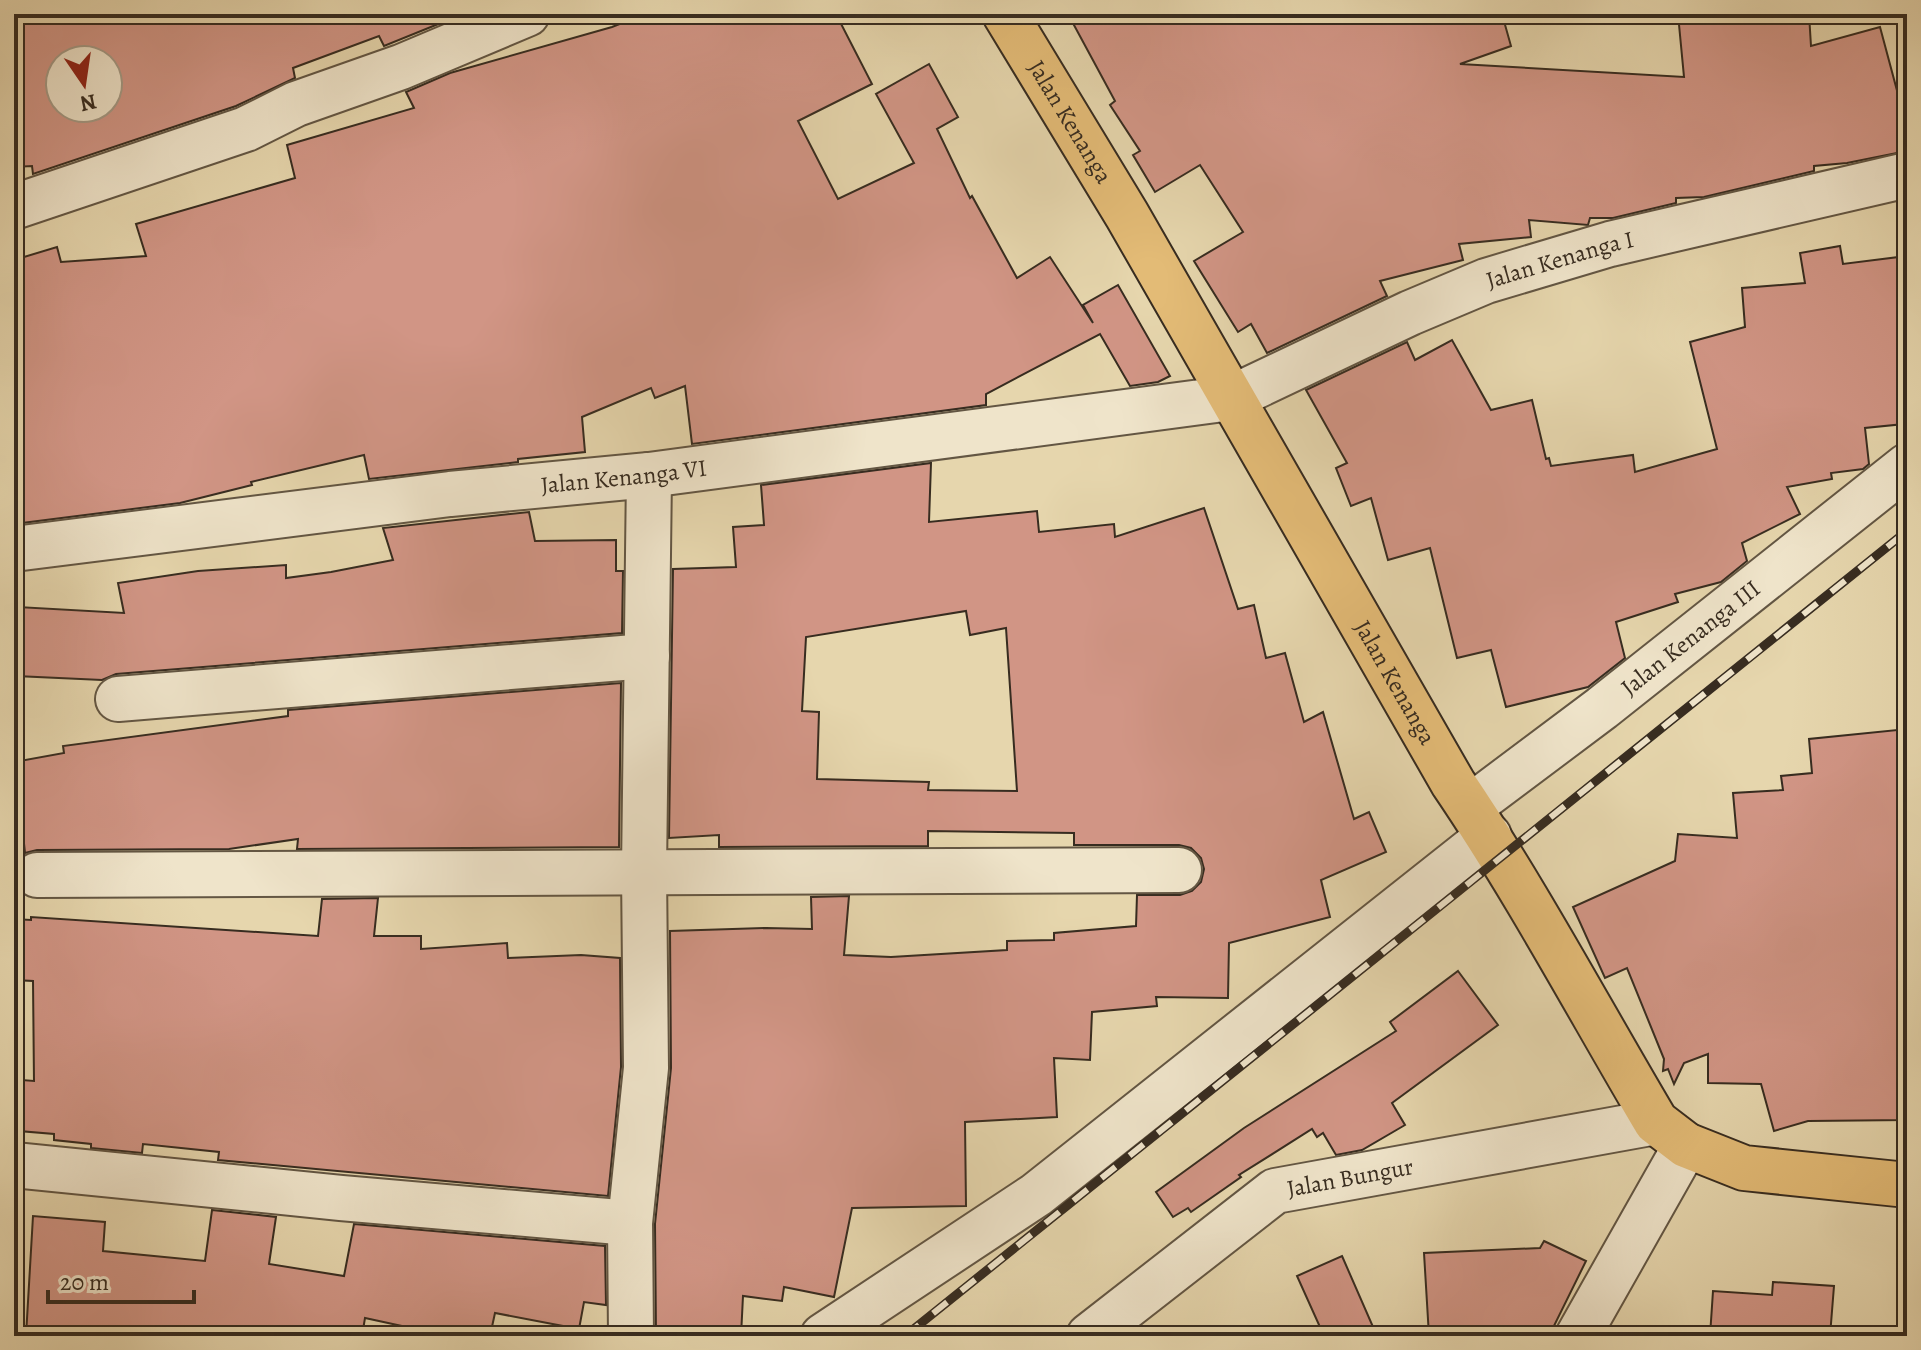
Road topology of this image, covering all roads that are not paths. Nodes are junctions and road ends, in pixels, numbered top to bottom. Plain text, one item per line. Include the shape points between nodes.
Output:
1 (527, 14) edge
2 (1005, 14) edge
3 (1907, 175) edge
4 (14, 207) edge
5 (1231, 398) junction
6 (1907, 466) edge
7 (649, 475) junction
8 (14, 549) edge
9 (647, 656) junction
10 (118, 699) dead end
11 (1479, 822) junction
12 (1179, 870) dead end
13 (644, 871) junction
14 (37, 875) dead end
15 (1671, 1134) junction
16 (14, 1165) edge
17 (1907, 1185) edge
18 (630, 1223) junction
19 (631, 1336) edge
20 (823, 1336) edge
21 (1089, 1336) edge
22 (1578, 1336) edge

1 - 4 street via 296,104 246,129
2 - 5 main road, Jalan Kenanga
3 - 5 street, Jalan Kenanga I via 1610,244 1486,281
5 - 7 street, Jalan Kenanga VI
5 - 11 main road, Jalan Kenanga
6 - 11 street, Jalan Kenanga III via 1602,708
7 - 8 street, Jalan Kenanga VI via 434,496
7 - 9 street
9 - 10 street
9 - 13 street
11 - 15 main road, Jalan Kenanga
11 - 20 street, Jalan Kenanga III via 1036,1195
12 - 13 street
13 - 14 street
13 - 18 street via 646,1068
15 - 17 main road via 1744,1168
15 - 21 street, Jalan Bungur via 1275,1191
15 - 22 street
16 - 18 street
18 - 19 street

